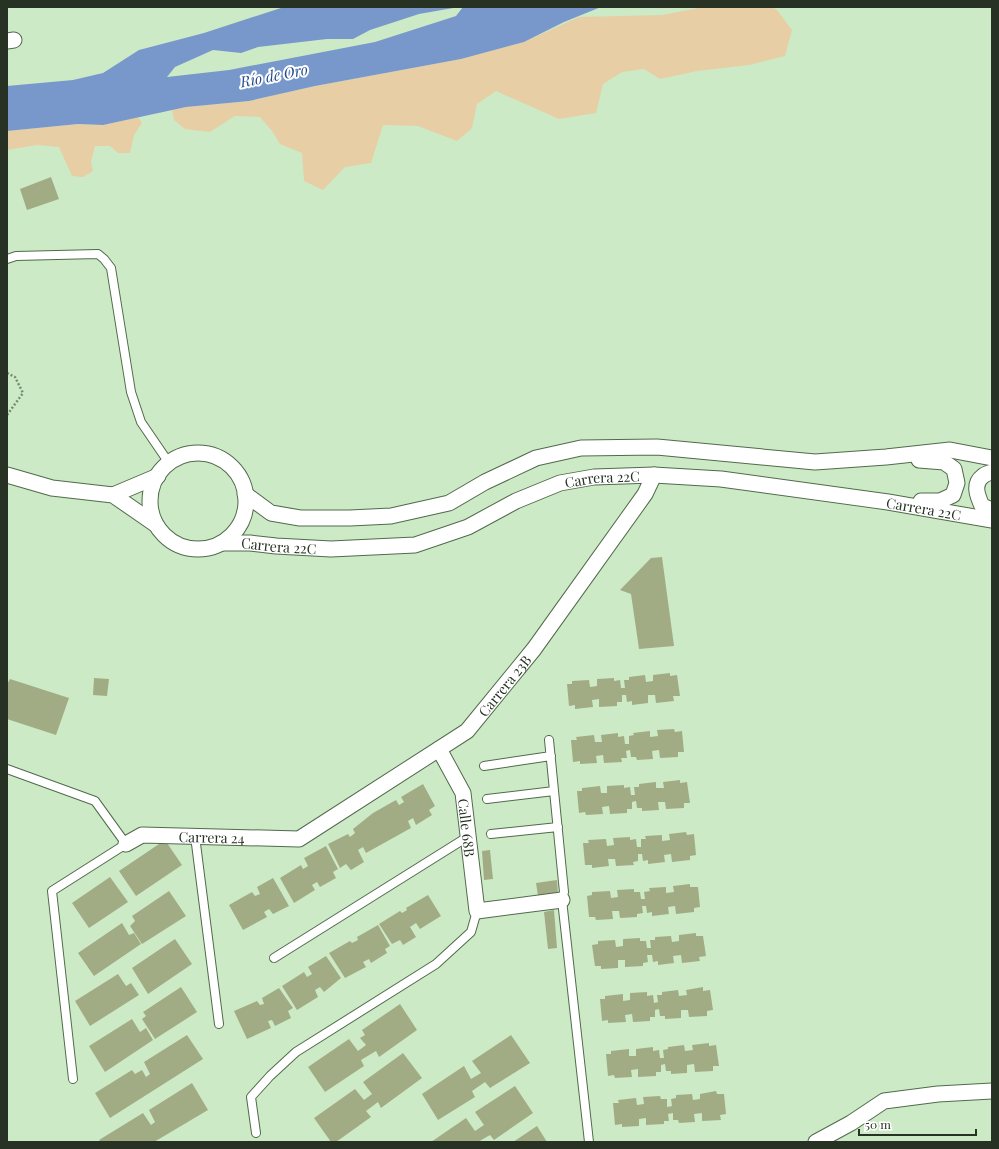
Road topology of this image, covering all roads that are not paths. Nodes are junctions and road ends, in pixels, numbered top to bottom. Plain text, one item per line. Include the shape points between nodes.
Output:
1 (7, 259) edge
2 (886, 456) junction
3 (992, 458) edge
4 (169, 464) junction
5 (992, 472) edge
6 (7, 475) edge
7 (654, 475) junction
8 (158, 476) junction
9 (245, 494) junction
10 (113, 495) junction
11 (888, 502) junction
12 (992, 510) edge
13 (992, 520) edge
14 (155, 524) junction
15 (222, 543) junction
16 (550, 740) dead end
17 (439, 749) junction
18 (551, 756) junction
19 (484, 766) dead end
20 (7, 769) edge
21 (554, 791) junction
22 (487, 800) dead end
23 (558, 827) junction
24 (491, 834) dead end
25 (195, 836) junction
26 (469, 836) junction
27 (299, 839) joint
28 (126, 844) junction
29 (562, 900) junction
30 (477, 911) junction
31 (274, 958) dead end
32 (219, 1024) dead end
33 (73, 1079) dead end
34 (992, 1091) edge
35 (256, 1133) dead end
36 (589, 1142) edge
37 (816, 1142) edge

1 - 4 lane via 16,256 98,254 104,259 111,268 131,392 141,422
2 - 3 street, Carrera 22C via 950,450
2 - 9 street, Carrera 22C via 815,462 657,447 581,448 536,458 448,503 391,516 300,518 272,513
2 - 11 street via 944,462 954,469 957,483 953,495 940,501
4 - 8 street
4 - 9 street via 185,455 208,454 228,464 236,472
5 - 12 street via 982,476 977,484 977,494 982,506
6 - 10 street via 52,488
7 - 11 street, Carrera 22C via 721,479
7 - 15 street, Carrera 22C via 594,477 560,483 516,501 468,527 415,545 331,549
7 - 17 street, Carrera 23B via 645,494 534,649 466,731
8 - 10 street
8 - 14 street via 150,497
9 - 15 street via 246,505 241,522
10 - 14 street
11 - 13 street, Carrera 22C
14 - 15 street via 177,545 200,550
16 - 18 lane
17 - 26 street, Calle 68B via 463,793
17 - 27 street, Carrera 23B
18 - 19 lane
18 - 21 lane
20 - 28 lane via 95,801
21 - 22 lane
21 - 23 lane
23 - 24 lane
23 - 29 lane via 564,892
25 - 27 street, Carrera 24
25 - 28 street, Carrera 24 via 142,835
25 - 32 lane
26 - 30 street, Calle 68B
26 - 31 lane
28 - 33 lane via 52,891
29 - 30 street
29 - 36 lane
30 - 35 lane via 471,932 436,964 296,1052 270,1076 251,1096
34 - 37 street via 884,1101

